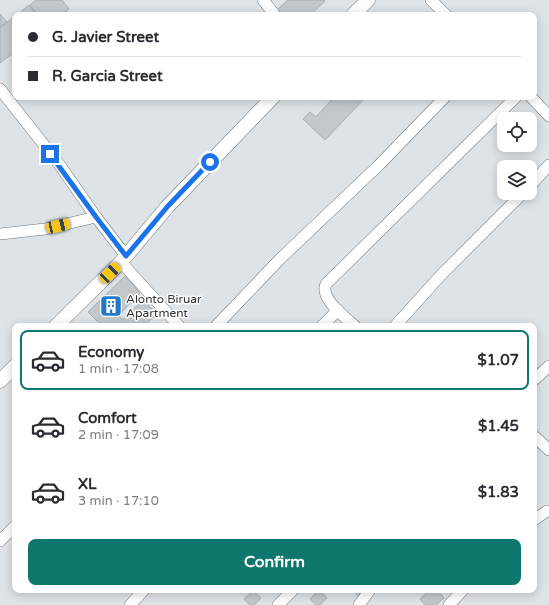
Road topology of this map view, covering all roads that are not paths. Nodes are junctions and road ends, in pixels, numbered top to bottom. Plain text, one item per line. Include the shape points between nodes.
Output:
1 (263, 0) edge
2 (368, 0) edge
3 (431, 0) edge
4 (273, 12) edge
5 (356, 12) edge
6 (443, 12) edge
7 (0, 88) edge
8 (270, 100) edge
9 (442, 100) edge
10 (513, 100) edge
11 (534, 100) edge
12 (549, 116) edge
13 (549, 166) edge
14 (537, 179) edge
15 (516, 200) edge
16 (96, 217) junction
17 (0, 234) edge
18 (124, 259) junction
19 (338, 310) junction
20 (59, 323) edge
21 (177, 323) edge
22 (219, 323) edge
23 (325, 323) edge
24 (351, 323) edge
25 (398, 323) edge
26 (549, 366) edge
27 (12, 369) edge
28 (537, 377) edge
29 (0, 381) edge
30 (537, 439) edge
31 (549, 450) edge
32 (547, 511) dead end
33 (537, 518) edge
34 (12, 529) edge
35 (0, 540) edge
36 (141, 593) edge
37 (290, 593) edge
38 (368, 593) edge
39 (460, 593) edge
40 (130, 605) edge
41 (278, 605) edge
42 (359, 605) edge
43 (449, 605) edge

1 - 4 street
2 - 5 street
3 - 6 street
7 - 16 street
8 - 18 street via 168,206
9 - 22 street via 280,259
10 - 19 street via 326,284 324,292
11 - 12 street
13 - 14 street
15 - 25 street via 441,275
16 - 17 street via 45,229
16 - 18 street
18 - 20 street
18 - 21 street
19 - 23 street
19 - 24 street
26 - 28 street
27 - 29 street
30 - 31 street
32 - 33 street
34 - 35 street
36 - 40 street
37 - 41 street
38 - 42 street
39 - 43 street

